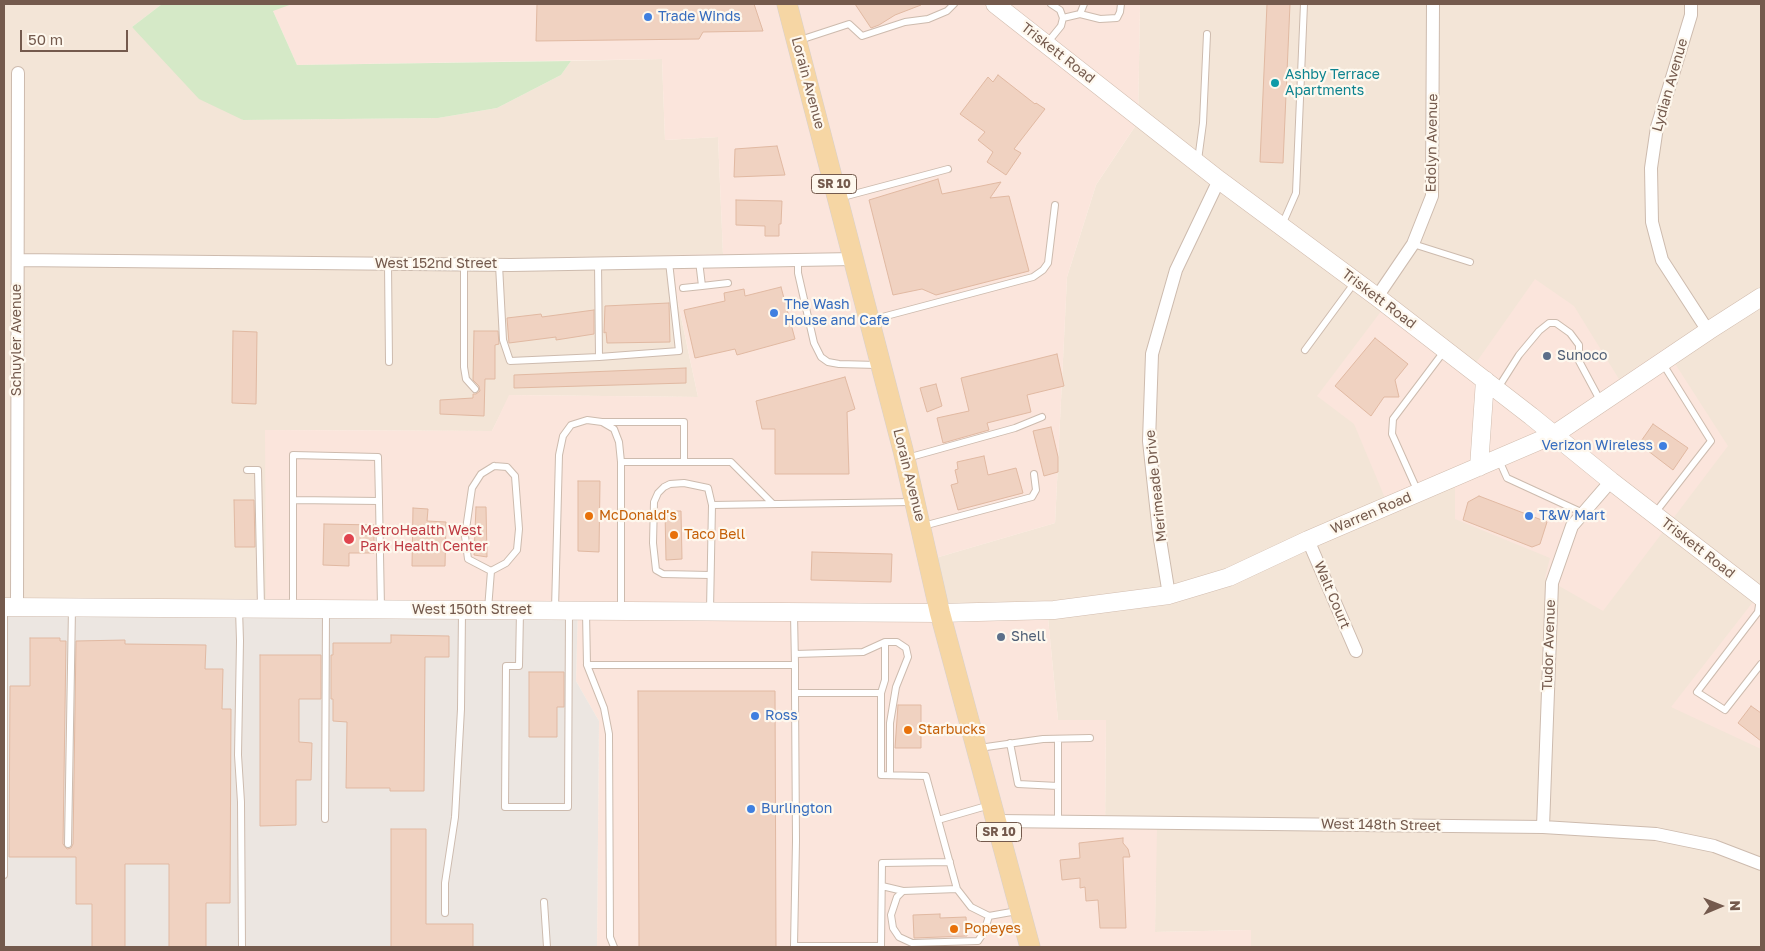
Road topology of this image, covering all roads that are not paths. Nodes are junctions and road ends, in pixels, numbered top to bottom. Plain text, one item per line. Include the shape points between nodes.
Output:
1 (787, 4) edge
2 (954, 4) edge
3 (995, 4) edge
4 (1051, 4) edge
5 (1084, 4) edge
6 (1120, 4) edge
7 (1304, 4) edge
8 (1433, 4) edge
9 (1692, 4) edge
10 (1080, 14) junction
11 (1063, 18) junction
12 (1207, 34) dead end
13 (796, 41) junction
14 (1046, 44) junction
15 (18, 73) dead end
16 (1197, 163) junction
17 (948, 169) dead end
18 (1219, 180) junction
19 (838, 199) junction
20 (1055, 205) dead end
21 (1281, 226) junction
22 (1413, 244) junction
23 (854, 259) junction
24 (18, 260) junction
25 (798, 260) junction
26 (700, 261) junction
27 (669, 262) junction
28 (1470, 262) dead end
29 (598, 263) junction
30 (388, 264) junction
31 (464, 264) junction
32 (499, 264) junction
33 (1355, 281) junction
34 (728, 283) dead end
35 (702, 286) junction
36 (684, 288) dead end
37 (1377, 298) junction
38 (1761, 298) edge
39 (870, 320) junction
40 (1708, 331) junction
41 (1305, 350) dead end
42 (1445, 350) junction
43 (600, 357) junction
44 (389, 362) dead end
45 (1662, 362) junction
46 (881, 365) junction
47 (1491, 385) junction
48 (474, 389) dead end
49 (1602, 403) junction
50 (1042, 417) dead end
51 (602, 422) junction
52 (1555, 434) junction
53 (906, 458) junction
54 (1498, 459) junction
55 (621, 462) junction
56 (684, 462) junction
57 (1480, 467) junction
58 (247, 470) dead end
59 (1034, 474) dead end
60 (1611, 481) junction
61 (1419, 493) junction
62 (293, 500) junction
63 (379, 501) junction
64 (916, 502) junction
65 (773, 504) junction
66 (712, 505) junction
67 (1583, 513) junction
68 (1654, 514) junction
69 (922, 526) junction
70 (1308, 540) junction
71 (491, 572) junction
72 (710, 575) junction
73 (1169, 595) junction
74 (1761, 596) edge
75 (8, 607) edge
76 (72, 607) junction
77 (239, 608) junction
78 (261, 608) junction
79 (293, 608) junction
80 (326, 609) junction
81 (381, 609) junction
82 (462, 610) junction
83 (488, 610) junction
84 (520, 610) junction
85 (570, 610) junction
86 (621, 611) junction
87 (710, 611) junction
88 (794, 612) junction
89 (940, 613) junction
90 (885, 642) junction
91 (1356, 651) dead end
92 (795, 654) junction
93 (1761, 664) edge
94 (587, 665) junction
95 (795, 665) junction
96 (794, 693) junction
97 (881, 693) junction
98 (1090, 738) dead end
99 (1058, 739) junction
100 (1010, 743) junction
101 (977, 749) junction
102 (890, 775) junction
103 (1058, 786) junction
104 (994, 813) junction
105 (325, 819) dead end
106 (938, 820) junction
107 (1058, 822) junction
108 (1543, 827) junction
109 (68, 844) dead end
110 (950, 862) junction
111 (1761, 864) edge
112 (4, 874) edge
113 (882, 886) junction
114 (957, 889) junction
115 (903, 891) junction
116 (544, 902) dead end
117 (1020, 910) junction
118 (444, 913) dead end
119 (989, 916) junction
120 (242, 947) edge
121 (547, 947) edge
122 (614, 947) edge
123 (794, 947) edge
124 (881, 947) edge
125 (1030, 947) edge

1 - 13 main road, Lorain Avenue / SR 10
2 - 13 lane via 947,11 928,19 904,22 862,36 849,24
3 - 14 main road, Triskett Road
4 - 11 lane via 1060,10
5 - 10 lane
6 - 10 lane via 1117,18 1100,19
7 - 21 lane via 1296,193
8 - 22 street, Edolyn Avenue via 1432,196
9 - 40 street, Lydian Avenue via 1657,127 1651,168 1652,222 1662,260
10 - 11 lane
11 - 14 lane via 1061,26
12 - 16 lane via 1203,123
13 - 19 main road, Lorain Avenue / SR 10
14 - 16 main road, Triskett Road
15 - 24 street, Schuyler Avenue
16 - 18 main road, Triskett Road
17 - 19 lane
18 - 21 main road, Triskett Road
18 - 73 street, Merimeade Drive via 1176,270 1152,354 1149,441
19 - 23 main road, Lorain Avenue / SR 10
20 - 39 lane via 1048,263 1033,277
21 - 33 main road, Triskett Road
22 - 28 lane
22 - 37 street, Edolyn Avenue
23 - 25 street, West 152nd Street
23 - 39 main road, Lorain Avenue / SR 10
24 - 30 street, West 152nd Street
24 - 75 street, Schuyler Avenue
25 - 26 street, West 152nd Street
25 - 46 lane via 814,343 821,357 839,364
26 - 27 street, West 152nd Street
26 - 35 lane
27 - 29 street, West 152nd Street
27 - 43 lane via 679,351
29 - 32 street, West 152nd Street
29 - 43 lane
30 - 31 street, West 152nd Street
30 - 44 lane
31 - 32 street, West 152nd Street
31 - 48 lane via 464,367 466,378
32 - 43 lane via 503,340 510,362
33 - 37 main road, Triskett Road
33 - 41 lane
34 - 35 lane
35 - 36 lane
37 - 42 main road, Triskett Road
38 - 40 main road, Warren Road
39 - 46 main road, Lorain Avenue / SR 10
40 - 45 main road, Warren Road
42 - 47 main road, Triskett Road
42 - 61 lane via 1393,419 1392,434
45 - 49 main road, Warren Road
45 - 68 lane via 1711,441
46 - 53 main road, Lorain Avenue / SR 10
47 - 49 lane via 1539,331 1549,323 1556,323 1579,345 1579,361
47 - 52 main road, Triskett Road
47 - 57 main road
49 - 52 main road, Warren Road
50 - 53 lane via 1015,428
51 - 55 lane via 614,429
51 - 56 lane via 684,422
51 - 85 lane via 587,420 571,425 563,436 559,455
52 - 54 main road, Warren Road
52 - 60 main road, Triskett Road
53 - 64 main road, Lorain Avenue / SR 10
54 - 57 main road, Warren Road
54 - 67 lane via 1507,478
55 - 56 lane
55 - 86 lane
56 - 65 lane via 731,462
57 - 61 main road, Warren Road
58 - 78 lane via 258,470
59 - 69 lane via 1036,490 1032,497
60 - 67 street, Tudor Avenue
60 - 68 main road, Triskett Road
61 - 70 main road, Warren Road
62 - 63 lane
62 - 63 lane via 293,455 378,457
62 - 79 lane
63 - 81 lane
64 - 65 lane
64 - 69 main road, Lorain Avenue / SR 10
65 - 66 lane
66 - 72 lane
66 - 72 lane via 708,488 684,483 664,487 654,502 656,570 663,574
67 - 108 street, Tudor Avenue via 1572,526 1552,582
68 - 74 main road, Triskett Road
69 - 89 main road, Lorain Avenue / SR 10
70 - 73 main road, Warren Road via 1229,577
70 - 91 street, Walt Court
71 - 71 lane via 506,563 517,550 519,529 515,476 507,467 494,466 482,474 472,488 465,536 468,559
71 - 83 lane
72 - 87 lane
73 - 89 main road, Warren Road via 1054,610
74 - 93 lane via 1758,612 1697,692 1725,710
75 - 76 main road, West 150th Street
75 - 112 lane
76 - 77 main road, West 150th Street
76 - 109 lane
77 - 78 main road, West 150th Street
77 - 120 lane
78 - 79 main road, West 150th Street
79 - 80 main road, West 150th Street
80 - 81 main road, West 150th Street
80 - 105 lane
81 - 82 main road, West 150th Street
82 - 83 main road, West 150th Street
82 - 118 lane via 462,709 455,817
83 - 84 main road, West 150th Street
84 - 85 main road, West 150th Street
84 - 85 lane via 519,666 506,666 505,806 568,807
85 - 86 main road, West 150th Street
85 - 94 lane
86 - 87 main road, West 150th Street
87 - 88 main road, West 150th Street
88 - 89 main road, West 150th Street
88 - 92 lane
89 - 101 main road, Lorain Avenue / SR 10
90 - 92 lane via 862,652
90 - 97 lane via 886,680
90 - 102 lane via 896,642 906,648 908,657 896,687 890,723
92 - 95 lane
94 - 95 lane
94 - 122 lane via 604,708 609,734 610,937
95 - 96 lane
96 - 97 lane
96 - 123 lane
97 - 102 lane via 881,775
98 - 99 lane
99 - 100 lane
99 - 103 lane
100 - 101 lane
100 - 103 lane via 1018,784
101 - 104 main road, Lorain Avenue / SR 10
102 - 106 lane via 926,776
103 - 107 lane
104 - 106 lane
104 - 107 street, West 148th Street
104 - 117 main road, Lorain Avenue / SR 10
106 - 110 lane
107 - 108 street, West 148th Street
108 - 111 street, West 148th Street via 1656,834 1714,846
110 - 113 lane via 882,863
110 - 114 lane
113 - 115 lane
113 - 124 lane
114 - 115 lane
114 - 119 lane via 971,907
115 - 119 lane via 897,897 891,922 898,937 912,943 978,941
116 - 121 lane
117 - 119 lane
117 - 125 main road, Lorain Avenue / SR 10
123 - 124 lane

